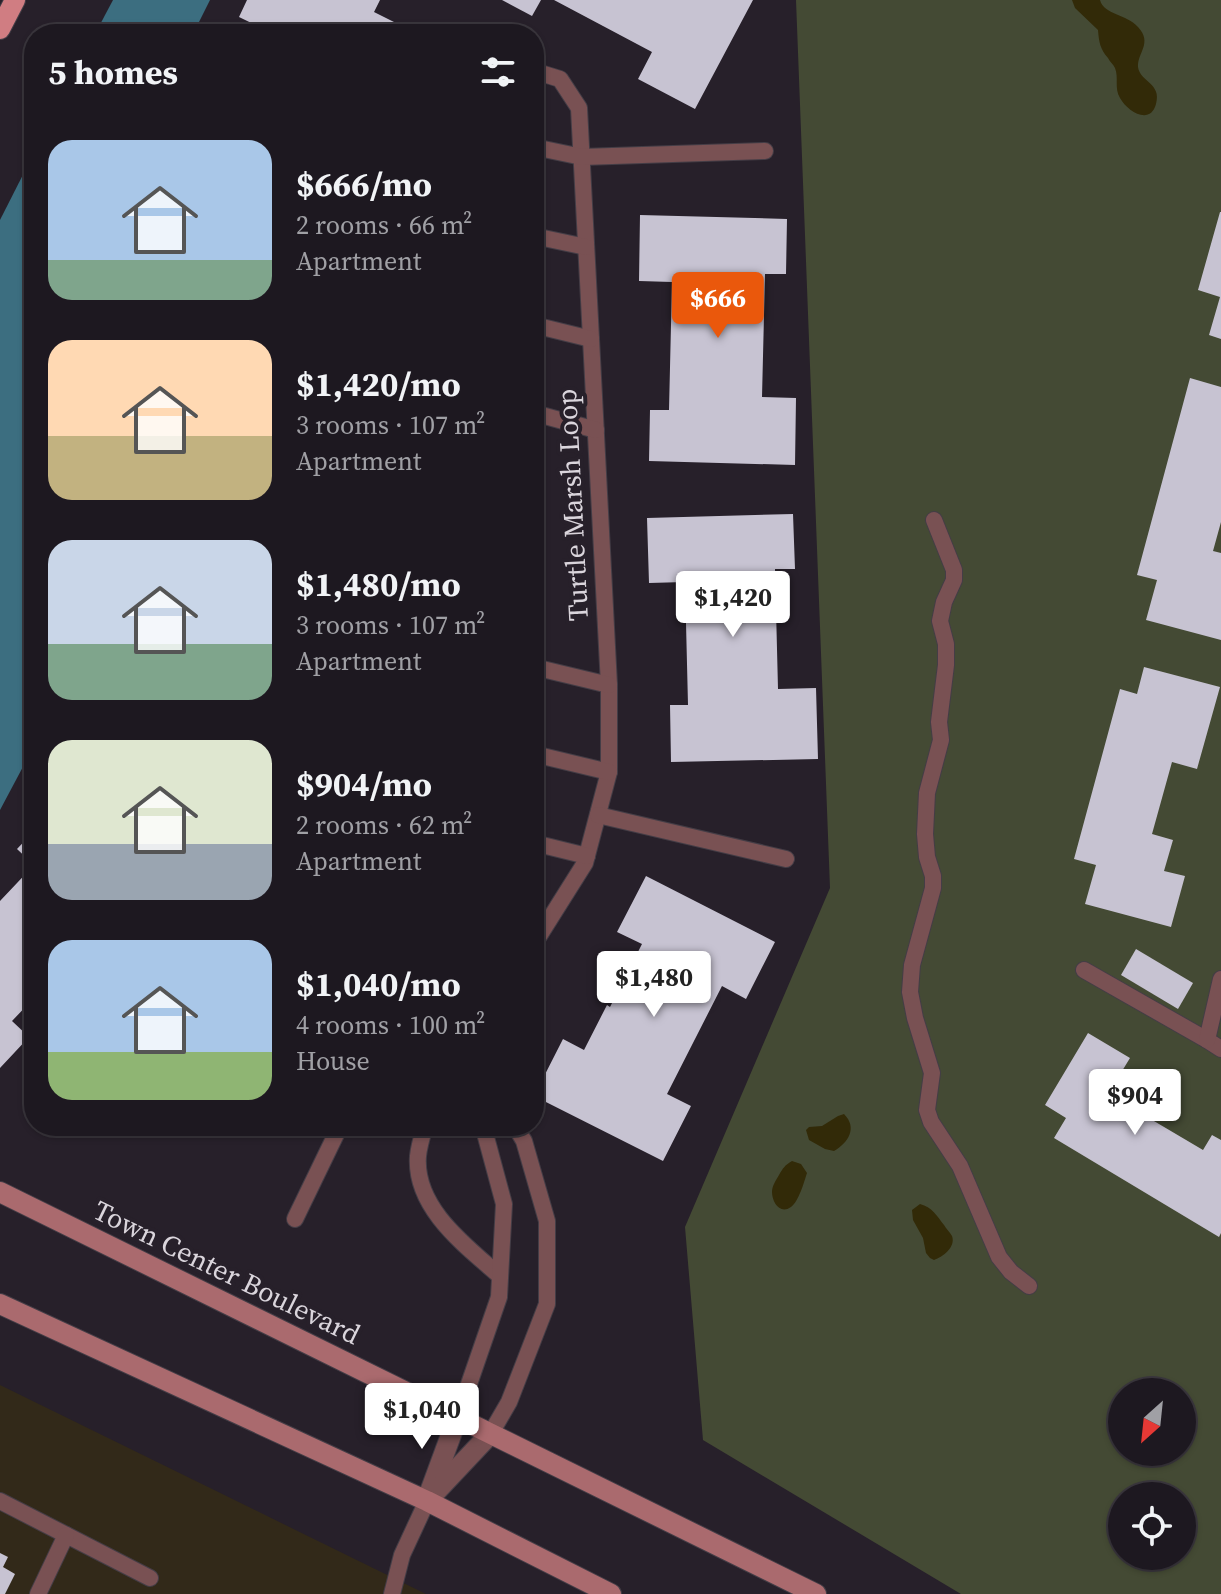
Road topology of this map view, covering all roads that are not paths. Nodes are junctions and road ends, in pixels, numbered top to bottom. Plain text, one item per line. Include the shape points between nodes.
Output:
1 (15, 0) edge
2 (0, 29) edge
3 (544, 74) edge
4 (544, 149) edge
5 (765, 151) dead end
6 (582, 157) junction
7 (544, 238) edge
8 (586, 247) junction
9 (544, 327) edge
10 (591, 339) junction
11 (544, 416) edge
12 (596, 430) junction
13 (934, 520) dead end
14 (544, 669) edge
15 (609, 685) junction
16 (544, 756) edge
17 (609, 772) junction
18 (598, 815) junction
19 (544, 845) edge
20 (587, 856) junction
21 (786, 859) dead end
22 (544, 928) edge
23 (1084, 970) dead end
24 (1221, 979) edge
25 (1214, 1044) edge
26 (335, 1136) edge
27 (423, 1136) edge
28 (486, 1136) edge
29 (521, 1136) edge
30 (0, 1192) edge
31 (295, 1219) dead end
32 (500, 1276) junction
33 (1029, 1286) dead end
34 (0, 1304) edge
35 (458, 1416) junction
36 (491, 1433) junction
37 (0, 1501) edge
38 (427, 1501) junction
39 (66, 1535) junction
40 (150, 1578) dead end
41 (38, 1594) edge
42 (392, 1594) edge
43 (611, 1594) edge
44 (816, 1594) edge

1 - 2 main road
3 - 6 lane, Turtle Marsh Loop via 560,79 579,108
4 - 6 lane
5 - 6 lane
6 - 8 lane, Turtle Marsh Loop
7 - 8 lane
8 - 10 lane, Turtle Marsh Loop
9 - 10 lane
10 - 12 lane, Turtle Marsh Loop
11 - 12 lane
12 - 15 lane, Turtle Marsh Loop
13 - 33 lane via 954,580 940,621 946,644 941,740 927,793 926,846 933,888 910,992 932,1073 927,1110 931,1122 960,1166 999,1257
14 - 15 lane
15 - 17 lane, Turtle Marsh Loop
16 - 17 lane
17 - 18 lane, Turtle Marsh Loop
18 - 20 lane, Turtle Marsh Loop
18 - 21 lane
19 - 20 lane
20 - 22 lane, Turtle Marsh Loop
23 - 25 lane
24 - 25 lane
26 - 31 lane
27 - 32 lane via 418,1167 434,1210
28 - 32 lane via 504,1204
29 - 36 lane via 547,1221 547,1304 509,1402
30 - 35 main road, Town Center Boulevard
32 - 35 lane via 499,1297
34 - 38 main road
35 - 36 main road, Town Center Boulevard
35 - 38 street
36 - 38 street
36 - 44 main road, Town Center Boulevard
37 - 39 lane
38 - 42 lane via 402,1555
38 - 43 main road
39 - 40 lane
39 - 41 lane

